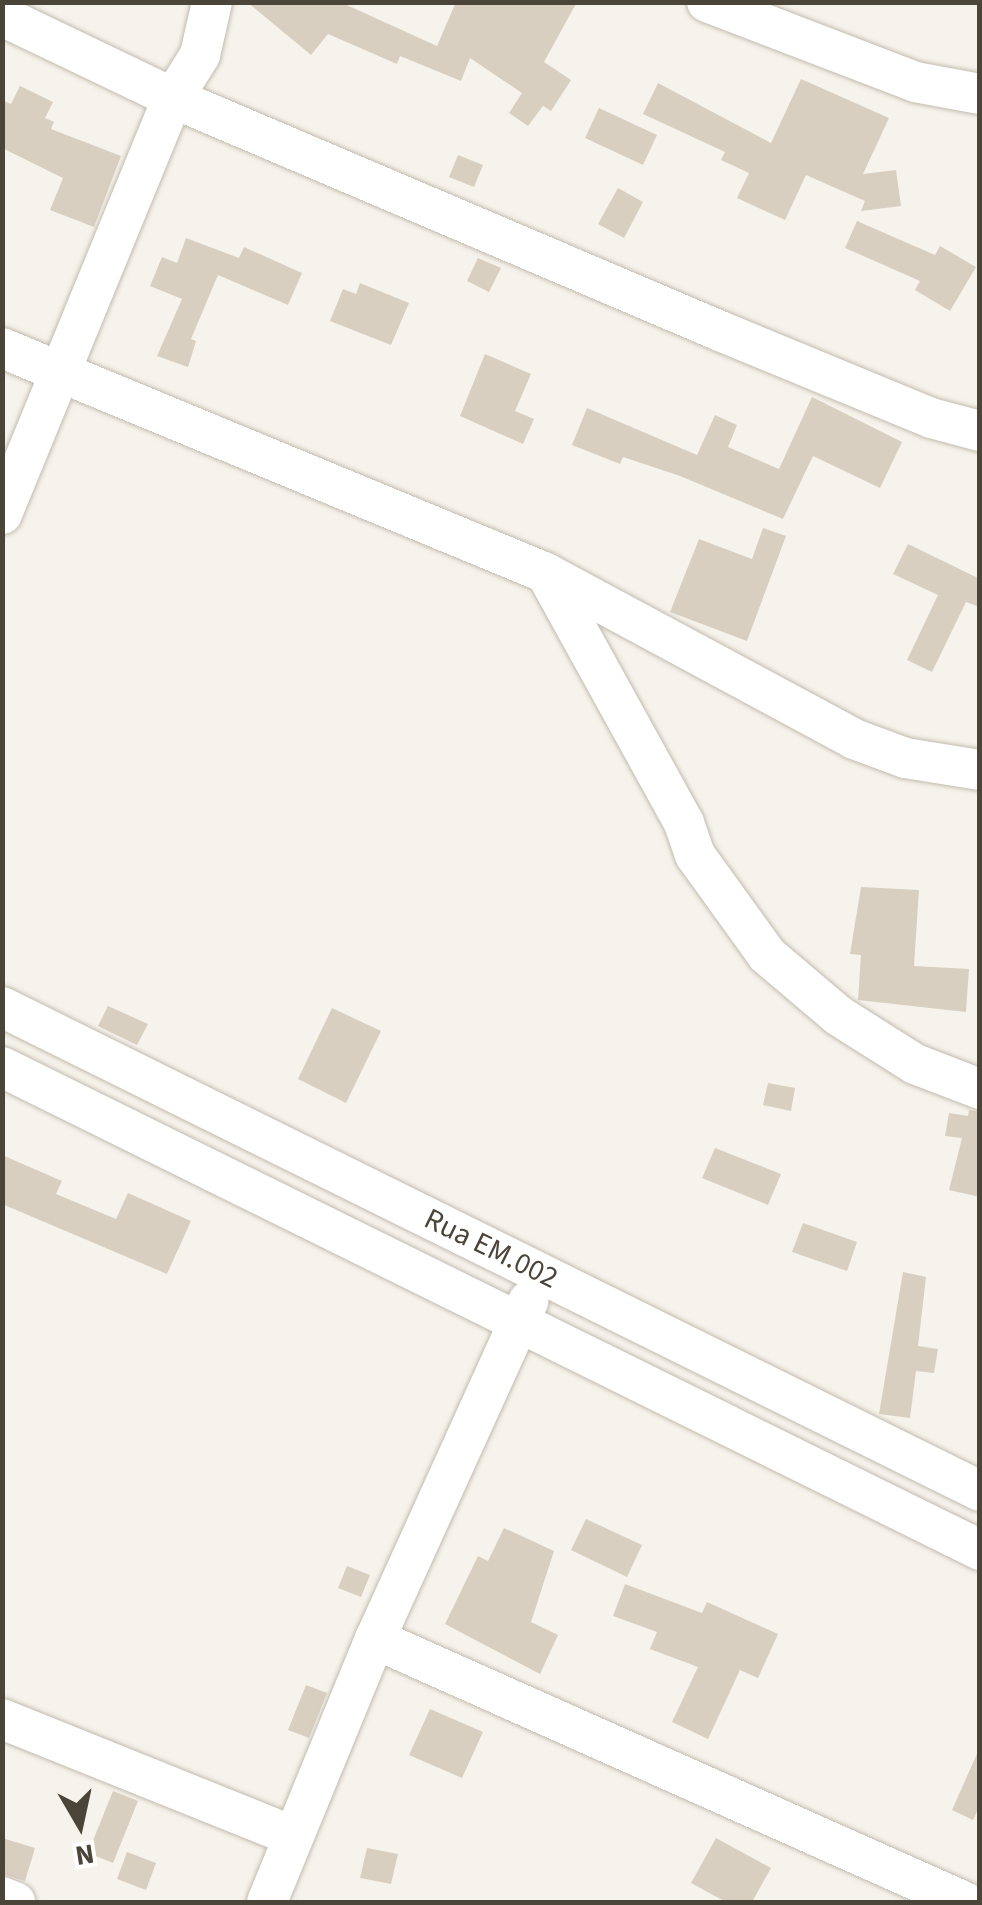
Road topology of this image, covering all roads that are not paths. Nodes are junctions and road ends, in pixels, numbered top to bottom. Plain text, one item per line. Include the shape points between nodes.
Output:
1 (212, 2) edge
2 (707, 2) edge
3 (2, 16) edge
4 (980, 94) edge
5 (173, 98) junction
6 (2, 348) edge
7 (60, 374) junction
8 (980, 431) edge
9 (2, 514) edge
10 (546, 573) junction
11 (980, 770) edge
12 (2, 1008) edge
13 (2, 1067) edge
14 (980, 1089) edge
15 (538, 1273) junction
16 (520, 1323) junction
17 (980, 1491) edge
18 (980, 1550) edge
19 (375, 1638) junction
20 (2, 1719) edge
21 (291, 1835) junction
22 (2, 1898) edge
23 (15, 1902) edge
24 (267, 1902) edge
25 (966, 1902) edge

1 - 5 street via 200,55
2 - 4 street via 916,82
3 - 5 street
5 - 7 street
5 - 8 street via 851,387
6 - 7 street
7 - 9 street
7 - 10 street
10 - 11 street via 854,739 906,758
10 - 14 street via 684,823 695,855 768,955 915,1064
12 - 15 street, Rua EM.002
13 - 16 street, Rua EM.002
15 - 16 street
15 - 17 street, Rua EM.002
16 - 18 street, Rua EM.002
16 - 19 street
19 - 21 street
19 - 25 street
20 - 21 street
21 - 24 street
22 - 23 street

